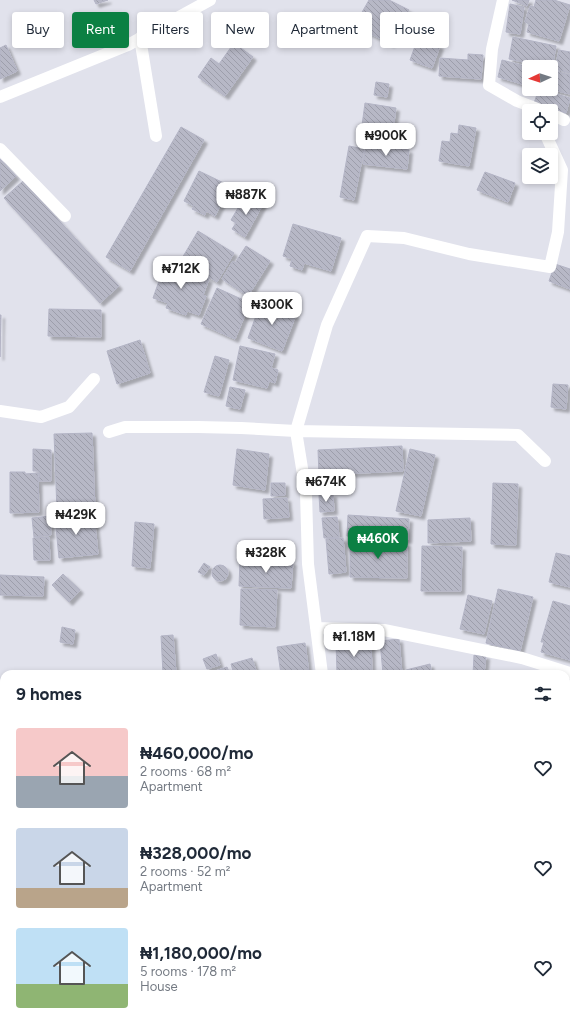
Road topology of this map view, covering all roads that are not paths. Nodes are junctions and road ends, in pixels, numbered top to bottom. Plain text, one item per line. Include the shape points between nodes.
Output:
1 (210, 0) edge
2 (503, 0) edge
3 (188, 12) edge
4 (137, 40) edge
5 (142, 48) edge
6 (0, 97) edge
7 (524, 104) edge
8 (558, 117) edge
9 (564, 120) dead end
10 (156, 136) dead end
11 (548, 140) edge
12 (0, 149) edge
13 (66, 216) dead end
14 (94, 379) dead end
15 (0, 411) edge
16 (296, 431) junction
17 (109, 432) dead end
18 (545, 461) dead end
19 (316, 628) junction
20 (321, 670) edge
21 (560, 670) edge

1 - 3 street
2 - 7 street via 492,48 489,85
4 - 6 street
5 - 10 street
8 - 9 street
11 - 16 street via 562,170 558,232 550,267 469,254 404,238 367,236 327,325
12 - 13 street
14 - 15 street via 69,407 41,417
16 - 17 street via 125,427
16 - 18 street via 518,435
16 - 19 street via 306,493 308,564
19 - 20 street
19 - 21 street via 384,630 522,658

